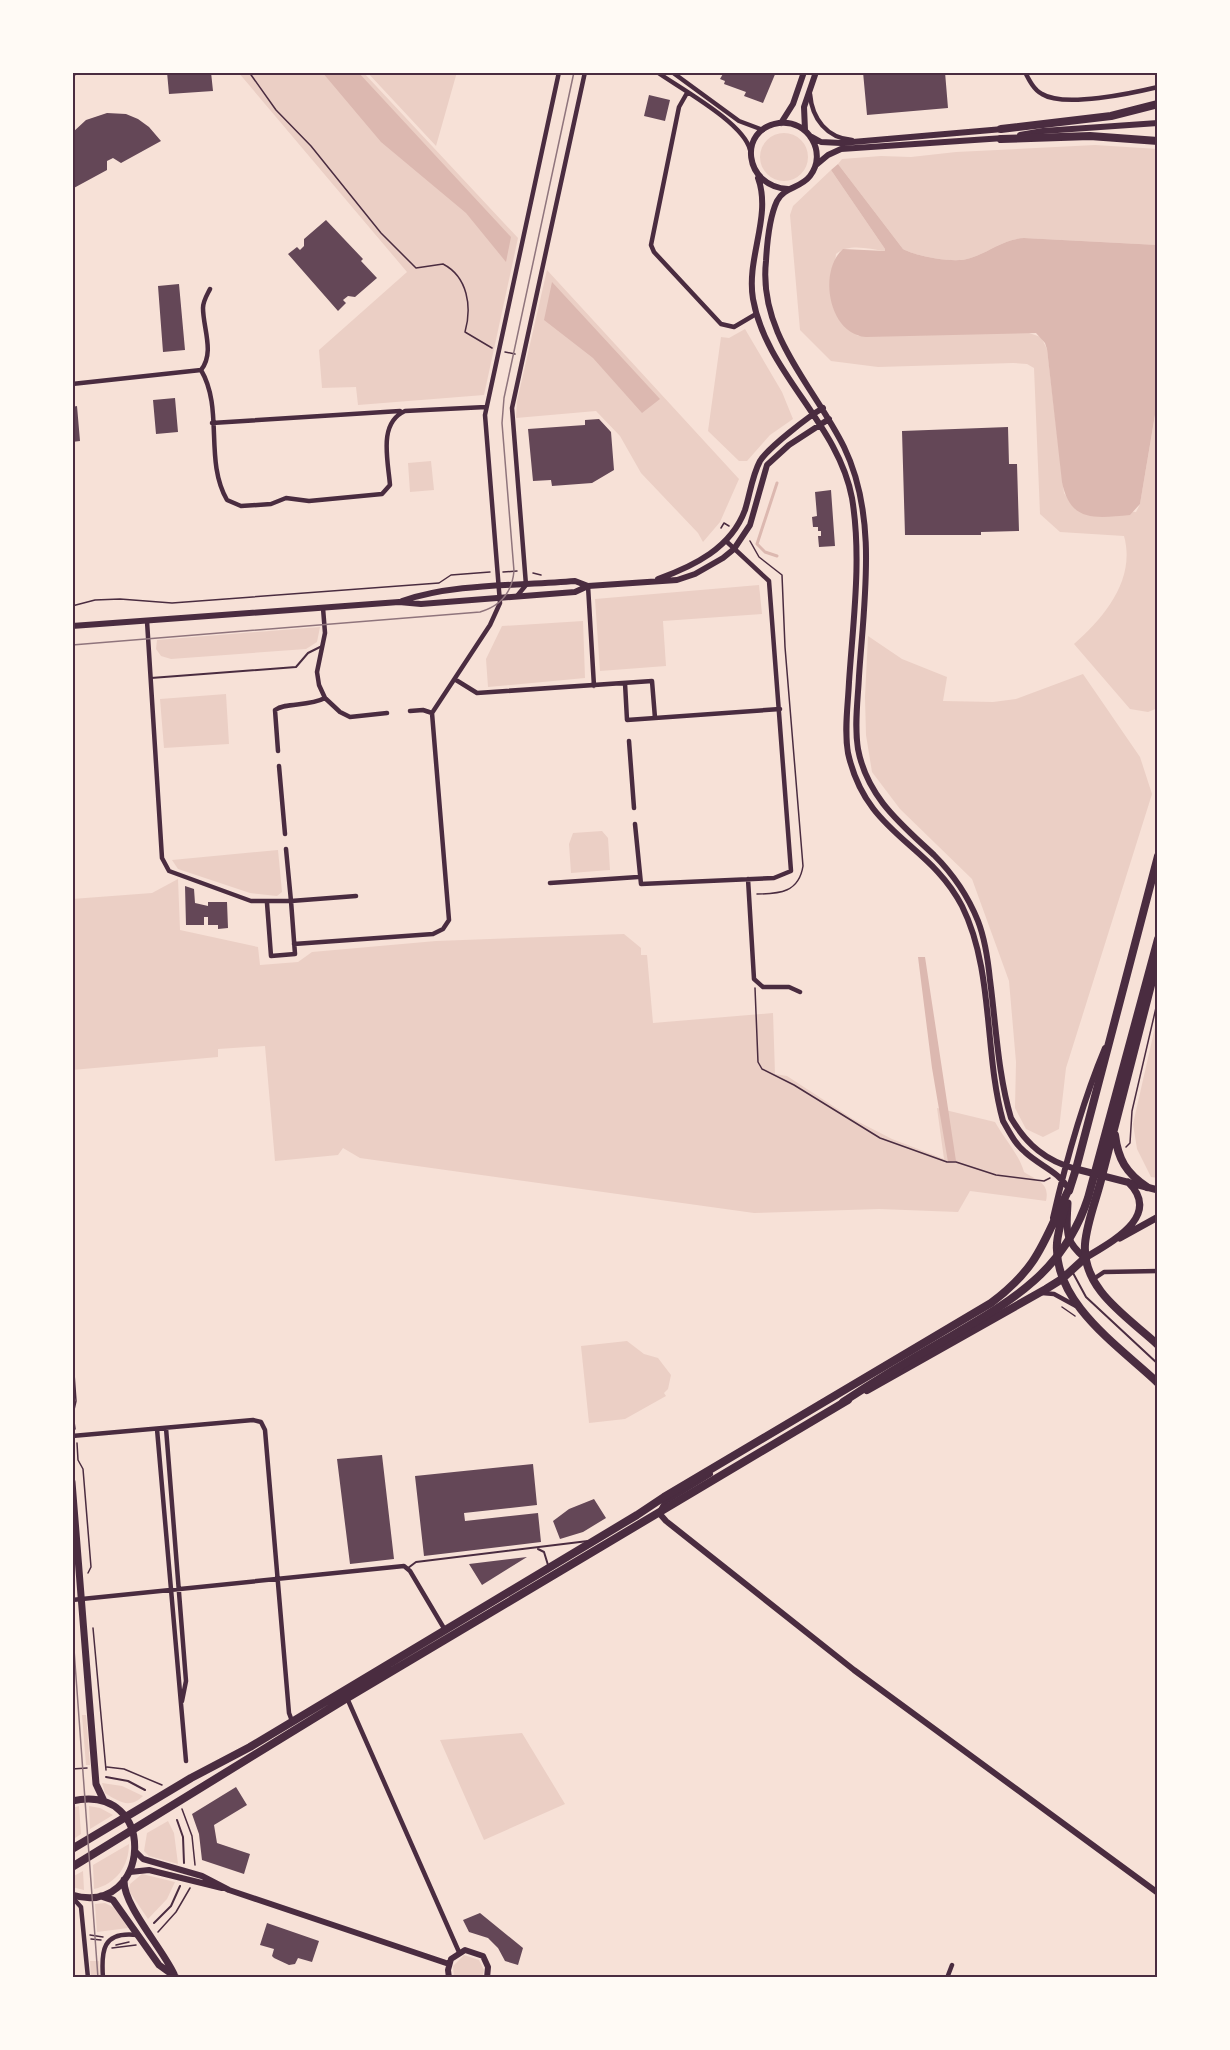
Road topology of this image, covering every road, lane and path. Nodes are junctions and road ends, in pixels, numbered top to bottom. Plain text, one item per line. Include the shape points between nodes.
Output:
1 (249, 72) edge
2 (559, 72) edge
3 (585, 72) edge
4 (657, 72) edge
5 (672, 72) edge
6 (804, 72) edge
7 (816, 72) edge
8 (1025, 72) edge
9 (680, 74) edge
10 (1158, 87) edge
11 (810, 91) junction
12 (687, 93) junction
13 (1158, 104) edge
14 (781, 123) junction
15 (1158, 123) edge
16 (1001, 129) junction
17 (763, 130) junction
18 (805, 130) junction
19 (1043, 131) junction
20 (812, 137) junction
21 (1001, 139) junction
22 (858, 140) junction
23 (1158, 141) edge
24 (751, 153) junction
25 (816, 166) junction
26 (758, 177) junction
27 (788, 189) junction
28 (210, 289) dead end
29 (756, 314) junction
30 (499, 351) junction
31 (524, 356) junction
32 (201, 370) junction
33 (72, 384) edge
34 (486, 407) junction
35 (823, 408) junction
36 (405, 411) junction
37 (813, 414) junction
38 (829, 419) junction
39 (212, 423) junction
40 (820, 425) junction
41 (724, 523) dead end
42 (721, 528) dead end
43 (726, 541) junction
44 (734, 549) junction
45 (525, 571) junction
46 (497, 573) junction
47 (541, 575) dead end
48 (652, 581) junction
49 (526, 585) junction
50 (588, 586) junction
51 (499, 587) junction
52 (517, 596) junction
53 (500, 598) junction
54 (399, 602) junction
55 (72, 606) edge
56 (323, 608) junction
57 (147, 621) junction
58 (72, 626) edge
59 (324, 645) junction
60 (151, 678) junction
61 (456, 680) junction
62 (625, 683) junction
63 (594, 686) junction
64 (326, 698) junction
65 (780, 709) junction
66 (410, 711) dead end
67 (387, 713) dead end
68 (432, 713) junction
69 (656, 718) junction
70 (629, 741) dead end
71 (278, 751) dead end
72 (279, 766) dead end
73 (634, 808) dead end
74 (635, 824) dead end
75 (285, 834) dead end
76 (286, 849) dead end
77 (1158, 856) edge
78 (638, 877) junction
79 (748, 879) junction
80 (550, 883) dead end
81 (356, 896) dead end
82 (291, 901) junction
83 (267, 903) junction
84 (1158, 939) edge
85 (294, 944) junction
86 (1158, 958) edge
87 (754, 979) junction
88 (800, 992) dead end
89 (1110, 1033) junction
90 (1114, 1131) junction
91 (1065, 1166) junction
92 (1076, 1169) junction
93 (1102, 1176) junction
94 (1062, 1178) junction
95 (1048, 1180) dead end
96 (1128, 1182) junction
97 (1147, 1187) junction
98 (1069, 1189) junction
99 (1158, 1190) edge
100 (1158, 1217) edge
101 (1051, 1226) junction
102 (1112, 1241) junction
103 (1085, 1258) junction
104 (1072, 1271) junction
105 (1158, 1271) edge
106 (1062, 1279) junction
107 (1092, 1280) junction
108 (1040, 1293) junction
109 (1077, 1306) junction
110 (1158, 1345) edge
111 (72, 1347) edge
112 (1158, 1364) edge
113 (1158, 1383) edge
114 (843, 1402) junction
115 (157, 1428) junction
116 (166, 1428) junction
117 (74, 1436) edge
118 (747, 1448) junction
119 (72, 1482) edge
120 (642, 1512) junction
121 (659, 1513) junction
122 (597, 1539) junction
123 (538, 1549) junction
124 (408, 1568) junction
125 (547, 1569) junction
126 (88, 1579) dead end
127 (277, 1579) junction
128 (179, 1589) junction
129 (170, 1590) junction
130 (81, 1599) junction
131 (72, 1600) edge
132 (91, 1624) dead end
133 (445, 1630) junction
134 (347, 1698) junction
135 (181, 1704) junction
136 (292, 1721) junction
137 (186, 1761) dead end
138 (106, 1773) dead end
139 (106, 1777) dead end
140 (145, 1790) dead end
141 (72, 1801) edge
142 (104, 1801) junction
143 (126, 1817) junction
144 (177, 1820) dead end
145 (133, 1831) junction
146 (194, 1843) dead end
147 (72, 1849) edge
148 (136, 1852) junction
149 (184, 1863) dead end
150 (72, 1867) edge
151 (130, 1872) junction
152 (194, 1874) junction
153 (124, 1880) junction
154 (192, 1882) junction
155 (180, 1886) dead end
156 (229, 1890) junction
157 (1158, 1893) edge
158 (72, 1896) edge
159 (98, 1896) junction
160 (154, 1923) dead end
161 (137, 1935) junction
162 (152, 1936) junction
163 (84, 1939) junction
164 (142, 1942) junction
165 (105, 1943) junction
166 (459, 1952) junction
167 (449, 1964) junction
168 (952, 1965) dead end
169 (487, 1976) edge
170 (176, 1977) edge
171 (88, 1978) edge
172 (103, 1978) edge
173 (449, 1978) edge
174 (497, 1978) edge
175 (946, 1978) edge

1 - 30 path via 276,110 416,268 443,264 456,274 469,308 465,332
2 - 30 street
3 - 31 street
4 - 12 street
5 - 9 street
6 - 14 street via 793,104
7 - 11 street
8 - 10 street via 1041,94 1054,99
9 - 17 street via 746,126
11 - 18 street via 803,116
11 - 22 street via 817,120 826,130 836,137
12 - 24 street via 741,132
12 - 29 street via 678,107 651,245 721,324 734,327
13 - 16 main road via 1111,116
14 - 17 street
14 - 18 street
15 - 19 street
16 - 19 street
16 - 22 street
17 - 24 street
18 - 20 street
19 - 21 street
20 - 22 street via 825,142
20 - 25 street
21 - 23 main road via 1090,136
21 - 25 street via 841,149
24 - 26 street
25 - 27 street via 805,182
26 - 27 street via 777,188
26 - 29 street via 764,198 751,278
27 - 35 street via 775,207 766,259 765,294 778,336
28 - 32 street via 203,305 207,359
29 - 37 street via 767,341
30 - 31 path
30 - 34 street
31 - 45 street via 512,424
32 - 33 street
32 - 39 street via 210,389
34 - 36 street
34 - 46 street
35 - 37 street
35 - 38 street
36 - 39 street
36 - 39 street via 391,420 387,451 390,485 382,494 309,501 286,498 269,504 232,504 227,500 217,480
37 - 40 street
37 - 43 street via 768,449 760,461 744,513
38 - 40 street
38 - 91 street via 850,460 861,496 865,589 856,732 862,765 881,803 941,863 969,902 979,923 987,958 1011,1118 1032,1148
40 - 44 street via 767,465 754,514
40 - 94 street via 841,463 854,513 856,574 846,733 854,774 870,808 944,880 961,905 975,940 1003,1121 1027,1154
41 - 42 path
43 - 44 street
43 - 48 street via 692,566
44 - 48 street via 695,574 677,580
44 - 65 street via 769,581
45 - 46 path
45 - 47 path
45 - 49 street
46 - 51 street
46 - 55 path via 451,575 439,583 172,603 95,600
48 - 50 street
49 - 50 street via 574,581
49 - 51 street
49 - 52 street
50 - 52 street via 575,592
50 - 63 street
51 - 53 street
51 - 54 street via 421,595
52 - 53 street
53 - 54 street
53 - 61 street via 494,618
54 - 56 street
56 - 57 street
56 - 59 street
57 - 58 street
57 - 60 street
59 - 60 lane via 308,652 296,667
59 - 64 street via 317,672
60 - 83 street via 165,867 251,901
61 - 63 street via 477,693
61 - 68 street
62 - 63 street
62 - 69 street via 652,681
62 - 69 street via 628,722
64 - 67 street via 350,717
64 - 71 street via 275,710
65 - 69 street
65 - 79 street via 791,871 781,877
66 - 68 street
68 - 85 street via 449,920 433,934
70 - 73 street
72 - 75 street
74 - 78 street
76 - 82 street
77 - 89 main road
78 - 79 street via 646,885
78 - 80 street
79 - 87 street
81 - 82 street
82 - 83 street
82 - 85 street
83 - 85 street via 271,956 295,954
84 - 114 main road via 1088,1198 1064,1248 1025,1291
86 - 90 main road
87 - 88 street via 763,987 789,987
87 - 95 path via 758,1062 762,1069 880,1137 996,1175
89 - 91 street
89 - 92 main road
90 - 93 main road
90 - 97 main road via 1123,1164
91 - 92 street
91 - 94 street
92 - 93 main road
92 - 98 main road
93 - 96 main road
93 - 103 main road via 1087,1232
94 - 98 street
94 - 101 street
96 - 97 main road
96 - 102 main road via 1138,1196 1139,1213
97 - 99 main road
98 - 101 main road
98 - 103 main road via 1068,1238
98 - 106 main road via 1057,1245
100 - 102 main road
101 - 118 main road via 1023,1277 991,1304
102 - 103 main road
103 - 104 main road
103 - 107 main road
104 - 106 main road
104 - 112 lane via 1086,1297
105 - 107 street via 1104,1272
106 - 108 main road
106 - 109 main road
107 - 110 main road
108 - 109 street via 1054,1294
108 - 114 main road
109 - 113 main road
111 - 117 path
114 - 121 main road
115 - 116 street
115 - 117 street
115 - 129 street
116 - 127 street via 261,1422 265,1430
116 - 128 street
117 - 126 path via 83,1469 91,1567
118 - 120 main road
118 - 121 street via 666,1501
119 - 130 main road
120 - 121 street
120 - 122 main road
121 - 134 main road
121 - 157 street via 854,1670
122 - 123 lane
122 - 125 main road
123 - 124 lane via 416,1562
123 - 125 lane via 549,1561
124 - 127 street via 395,1566
124 - 133 street
125 - 133 main road
127 - 128 street
127 - 136 street
128 - 129 street
128 - 135 street via 186,1681
129 - 130 street
129 - 135 street
130 - 131 street
130 - 142 main road via 96,1784
132 - 138 path
133 - 136 main road
134 - 145 main road
134 - 166 street
135 - 137 street
136 - 143 main road
139 - 140 lane via 128,1780
141 - 142 main road
142 - 143 main road
143 - 145 main road
143 - 147 main road
144 - 149 lane via 183,1838
145 - 148 main road
145 - 150 main road
146 - 152 path
148 - 151 main road
148 - 152 street via 143,1859
151 - 153 main road
151 - 154 street via 149,1870
152 - 156 street
153 - 159 main road
153 - 162 main road via 128,1902
154 - 156 street
154 - 162 path via 176,1912
155 - 160 lane via 171,1906
156 - 167 street
158 - 159 main road
158 - 163 street via 81,1907
159 - 161 main road via 113,1900
161 - 164 main road
161 - 165 street
162 - 170 main road
163 - 165 path via 99,1938
163 - 171 street
164 - 165 path via 115,1949
164 - 170 main road via 159,1965
165 - 172 street via 101,1959
166 - 167 street
166 - 169 street via 471,1950 483,1956
167 - 173 street
168 - 175 street
169 - 174 street

